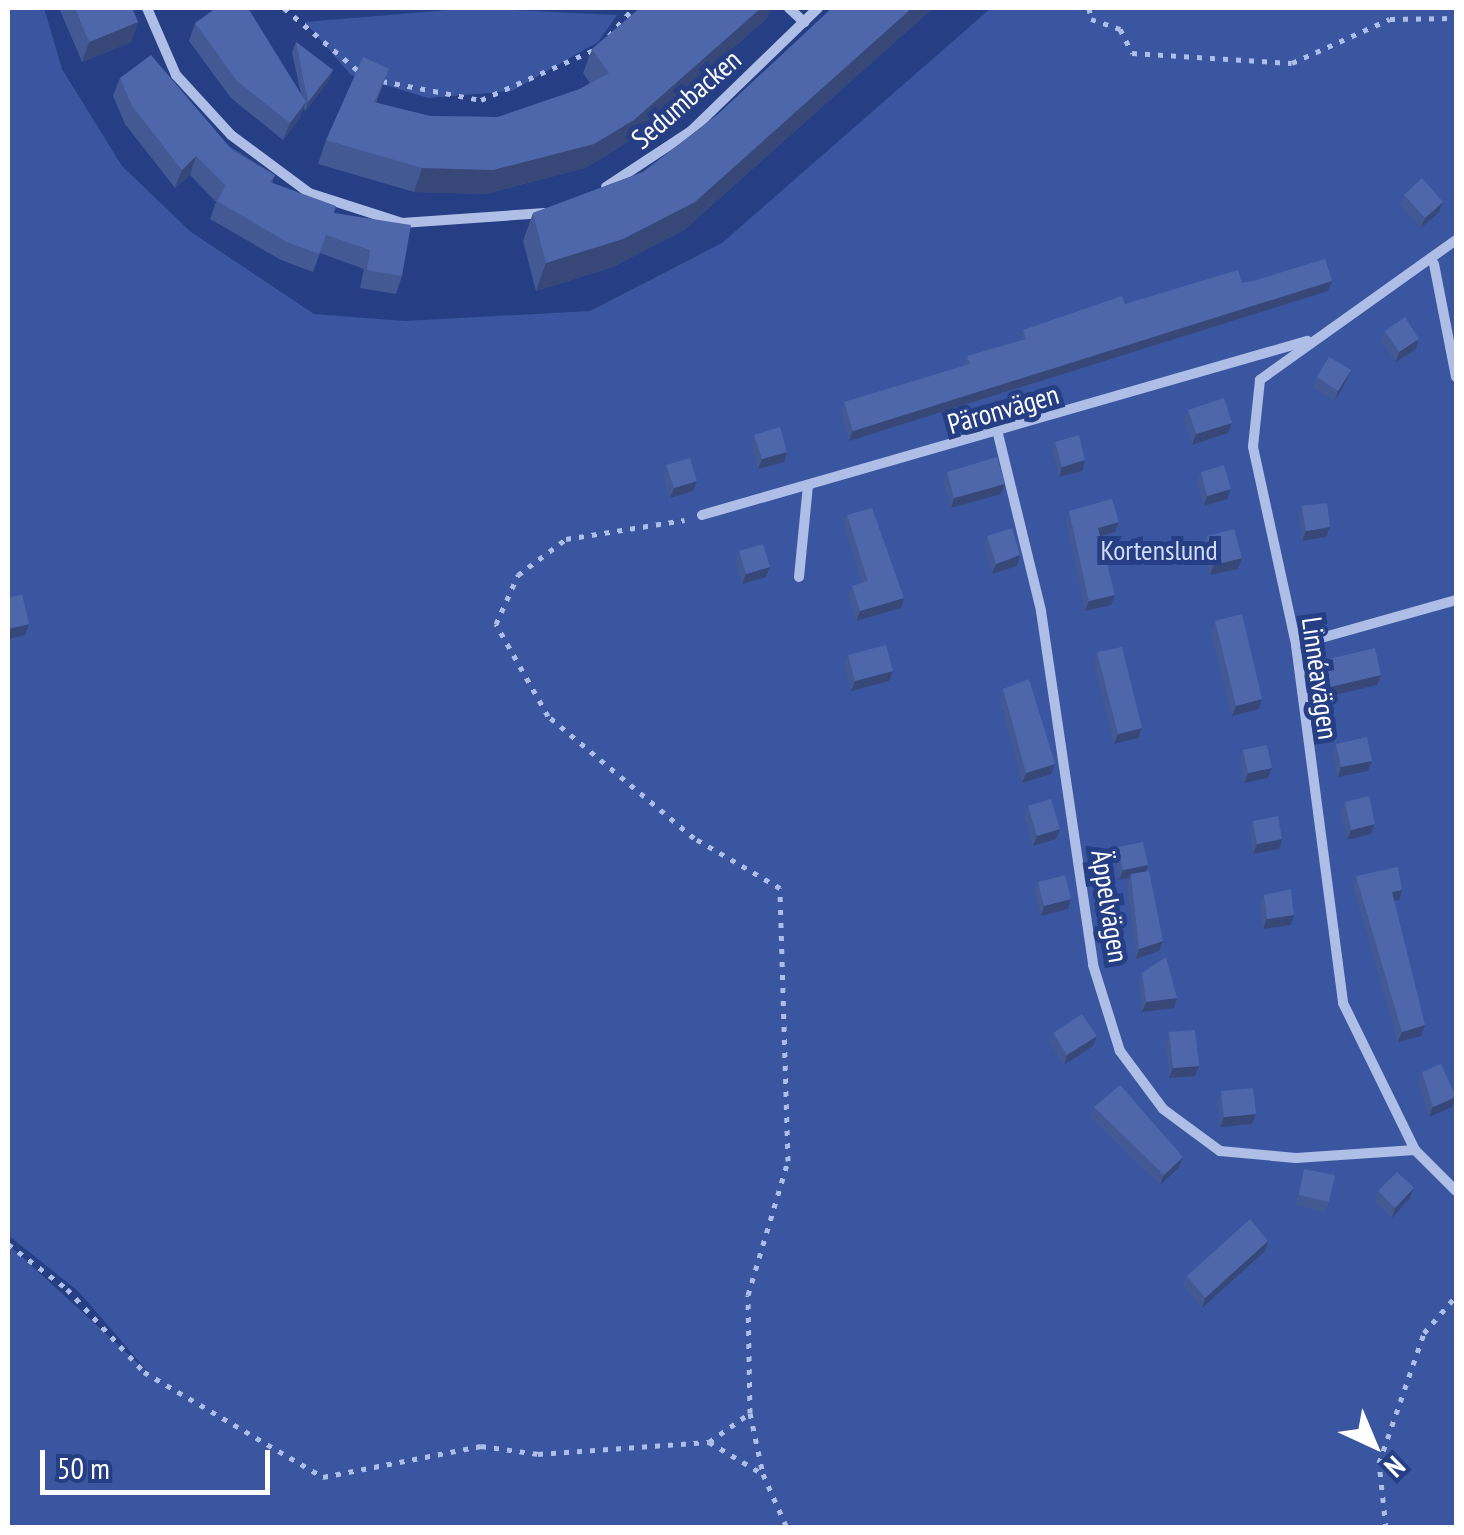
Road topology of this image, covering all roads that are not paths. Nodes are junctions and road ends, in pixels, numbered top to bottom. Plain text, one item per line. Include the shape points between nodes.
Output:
1 (147, 8) edge
2 (789, 8) edge
3 (818, 8) edge
4 (804, 22) junction
5 (591, 194) edge
6 (558, 208) edge
7 (1456, 240) edge
8 (1434, 264) junction
9 (1314, 338) junction
10 (1456, 377) edge
11 (998, 434) junction
12 (808, 486) junction
13 (702, 515) road end
14 (799, 577) dead end
15 (1456, 600) edge
16 (1296, 645) junction
17 (1415, 1150) junction
18 (1456, 1191) edge

1 - 6 street via 176,75 232,135 309,193 402,223 524,220
2 - 4 street
3 - 4 street, Sedumbacken
4 - 5 street, Sedumbacken via 690,131
7 - 8 street, Linnéavägen
8 - 9 street, Linnéavägen
8 - 10 street
9 - 11 street, Päronvägen
9 - 16 street, Linnéavägen via 1260,380 1253,447
11 - 12 street, Päronvägen
11 - 17 street, Äppelvägen via 1041,611 1093,965 1120,1051 1163,1108 1220,1151 1296,1158
12 - 13 street, Päronvägen
12 - 14 street
15 - 16 street
16 - 17 street, Linnéavägen via 1343,1003
17 - 18 street, Linnéavägen

